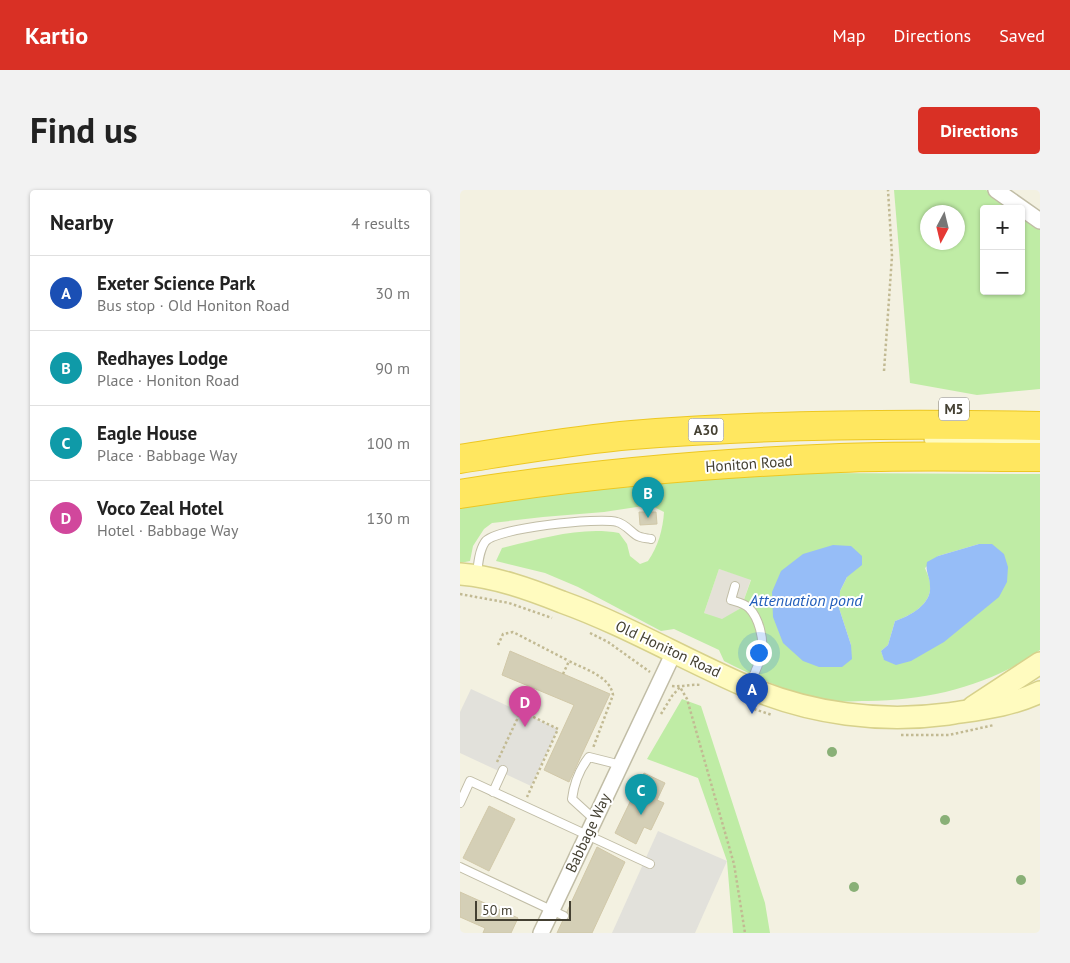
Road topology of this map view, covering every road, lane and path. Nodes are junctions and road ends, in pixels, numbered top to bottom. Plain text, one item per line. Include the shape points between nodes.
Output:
1 (888, 190) edge
2 (996, 190) edge
3 (1040, 221) edge
4 (884, 371) dead end
5 (1040, 408) edge
6 (870, 424) junction
7 (788, 426) junction
8 (1040, 426) edge
9 (1040, 440) edge
10 (1040, 457) edge
11 (460, 459) edge
12 (460, 494) edge
13 (651, 539) dead end
14 (469, 575) edge
15 (735, 586) dead end
16 (498, 646) dead end
17 (674, 652) junction
18 (568, 661) junction
19 (1040, 663) edge
20 (563, 674) dead end
21 (1040, 680) edge
22 (680, 687) dead end
23 (749, 687) junction
24 (996, 692) junction
25 (1040, 692) edge
26 (967, 711) junction
27 (589, 757) junction
28 (621, 764) junction
29 (495, 766) dead end
30 (503, 770) dead end
31 (493, 792) junction
32 (460, 803) edge
33 (523, 805) junction
34 (595, 820) junction
35 (587, 835) junction
36 (650, 864) dead end
37 (460, 867) edge
38 (558, 914) junction
39 (541, 933) edge
40 (744, 933) edge

1 - 4 path via 892,256
2 - 3 street
5 - 6 highway, M5 via 923,409
6 - 7 highway, A30
6 - 8 highway, A30
7 - 9 street via 830,434
7 - 11 highway, A30 via 631,436
10 - 12 highway, Honiton Road via 842,458 762,462 627,472
13 - 14 lane via 638,536 617,522 585,521 511,530 486,540
14 - 17 street, Old Honiton Road via 516,585 584,610
15 - 23 lane via 731,600 749,608 761,631 762,651
16 - 18 path via 503,634 513,632
17 - 23 street, Old Honiton Road
17 - 28 street, Babbage Way
18 - 20 path
18 - 27 path via 598,675 612,689 613,695
19 - 24 street, Old Honiton Road
21 - 24 street, Old Honiton Road via 1024,688
22 - 40 path via 687,699 734,864
23 - 26 street, Old Honiton Road via 829,712 904,718
24 - 26 street, Old Honiton Road
25 - 26 street, Old Honiton Road via 1001,706
27 - 28 lane
27 - 34 lane via 574,784 572,799
28 - 34 street, Babbage Way
29 - 33 path via 521,711 558,729
30 - 31 lane
31 - 32 lane via 470,781
31 - 33 lane
33 - 35 lane
34 - 35 street, Babbage Way
35 - 36 lane
35 - 38 street, Babbage Way
37 - 38 lane
38 - 39 street, Babbage Way

